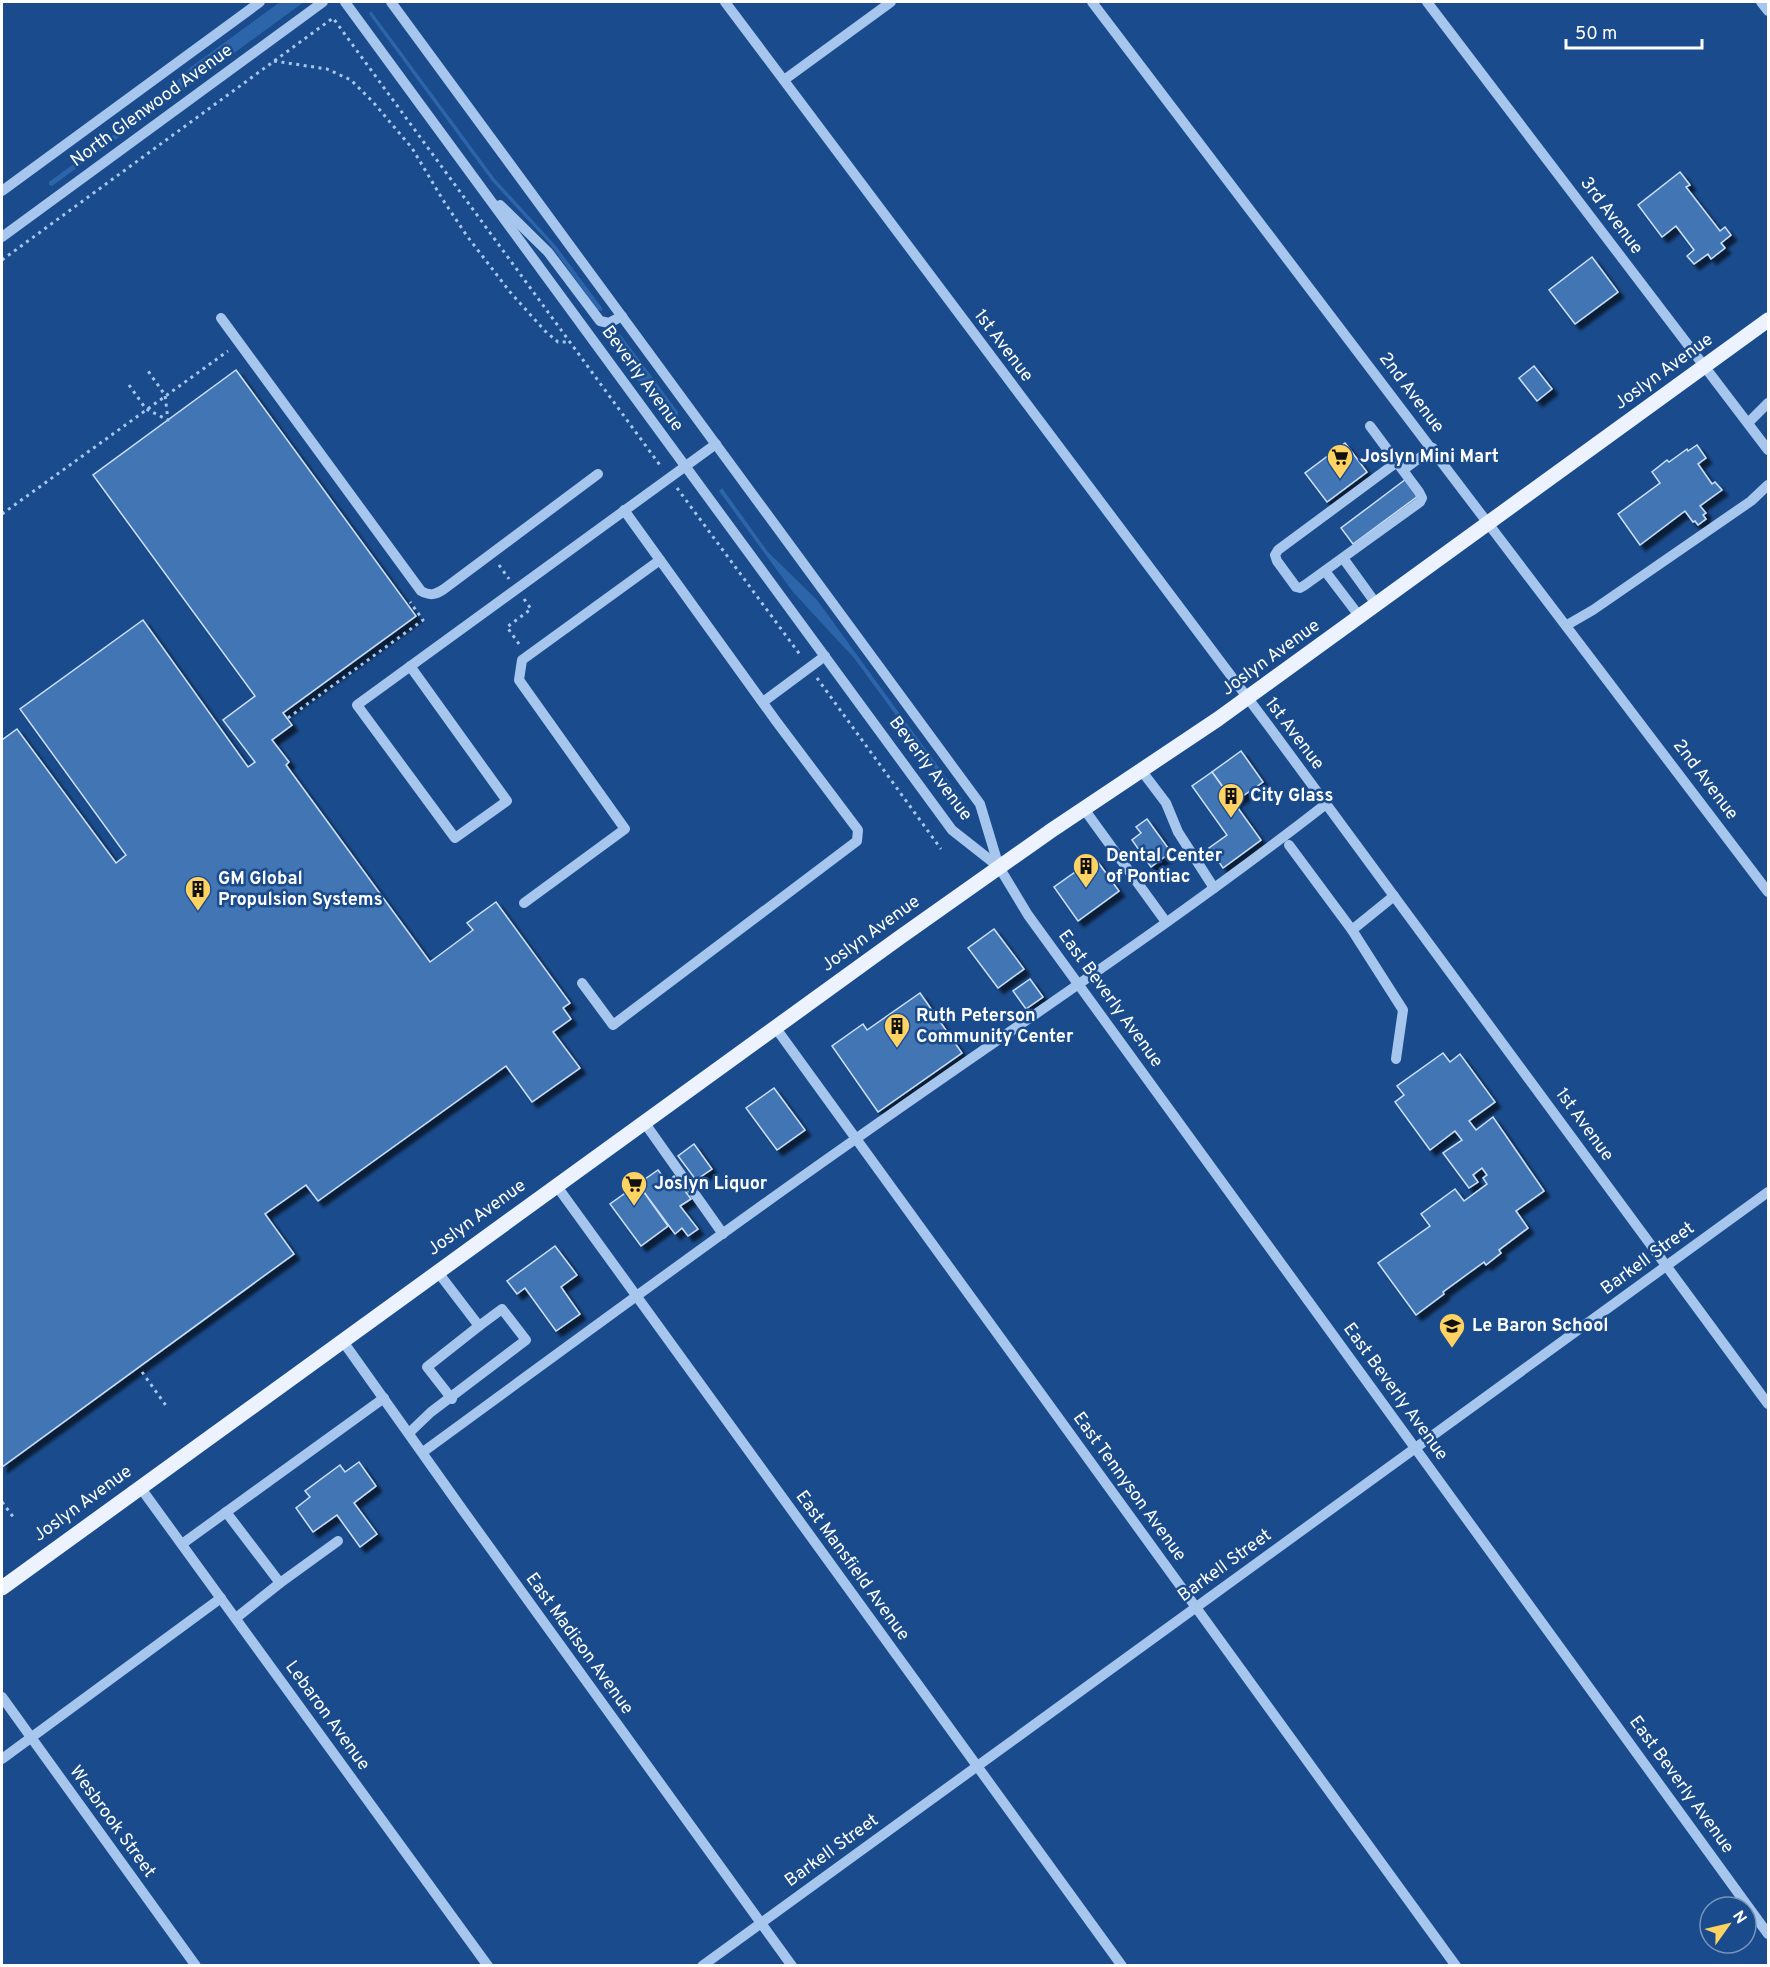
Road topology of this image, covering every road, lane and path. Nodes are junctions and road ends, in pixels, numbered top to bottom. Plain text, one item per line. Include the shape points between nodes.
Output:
1 (260, 2) edge
2 (323, 2) edge
3 (345, 2) edge
4 (391, 2) edge
5 (725, 2) edge
6 (891, 2) edge
7 (1092, 2) edge
8 (1427, 2) edge
9 (1761, 2) edge
10 (1768, 11) edge
11 (274, 61) junction
12 (784, 80) junction
13 (478, 184) junction
14 (2, 191) edge
15 (2, 237) edge
16 (2, 260) edge
17 (622, 316) junction
18 (221, 318) dead end
19 (1768, 320) edge
20 (569, 342) junction
21 (235, 360) dead end
22 (1705, 366) junction
23 (148, 371) dead end
24 (129, 385) dead end
25 (165, 395) junction
26 (1768, 403) edge
27 (146, 409) junction
28 (1748, 423) junction
29 (1370, 426) dead end
30 (716, 444) junction
31 (1432, 448) junction
32 (1768, 450) edge
33 (686, 466) junction
34 (1400, 466) junction
35 (598, 474) dead end
36 (669, 478) junction
37 (1768, 485) edge
38 (624, 510) junction
39 (2, 514) edge
40 (1490, 523) junction
41 (1343, 558) junction
42 (660, 560) junction
43 (1325, 571) junction
44 (409, 601) dead end
45 (1377, 605) junction
46 (1360, 617) junction
47 (1567, 625) junction
48 (825, 656) junction
49 (410, 666) junction
50 (810, 667) junction
51 (1247, 699) junction
52 (763, 702) junction
53 (288, 718) dead end
54 (1141, 770) junction
55 (1326, 804) junction
56 (1084, 809) junction
57 (1289, 845) dead end
58 (941, 849) dead end
59 (999, 867) junction
60 (1214, 888) junction
61 (1768, 892) edge
62 (1394, 896) junction
63 (524, 903) dead end
64 (1166, 922) junction
65 (1352, 930) junction
66 (582, 983) dead end
67 (1079, 985) junction
68 (775, 1027) junction
69 (1396, 1059) dead end
70 (644, 1122) junction
71 (856, 1139) junction
72 (556, 1185) junction
73 (1768, 1192) edge
74 (723, 1234) junction
75 (1667, 1266) junction
76 (437, 1271) junction
77 (636, 1296) junction
78 (479, 1326) junction
79 (342, 1340) junction
80 (142, 1372) dead end
81 (384, 1398) junction
82 (452, 1399) junction
83 (1768, 1404) edge
84 (167, 1407) dead end
85 (409, 1432) junction
86 (1416, 1448) junction
87 (423, 1452) junction
88 (140, 1487) junction
89 (2, 1502) edge
90 (226, 1512) junction
91 (14, 1518) dead end
92 (338, 1541) dead end
93 (182, 1544) junction
94 (280, 1582) junction
95 (2, 1588) edge
96 (221, 1598) junction
97 (1196, 1607) junction
98 (236, 1618) junction
99 (2, 1697) edge
100 (31, 1738) junction
101 (2, 1760) edge
102 (977, 1766) junction
103 (761, 1923) junction
104 (1768, 1934) edge
105 (196, 1965) edge
106 (488, 1965) edge
107 (702, 1965) edge
108 (792, 1965) edge
109 (1122, 1965) edge
110 (1456, 1965) edge

1 - 14 street, North Glenwood Avenue
2 - 15 street, North Glenwood Avenue
3 - 13 street, Beverly Avenue
4 - 17 street, Beverly Avenue
5 - 12 street, 1st Avenue
6 - 12 street
7 - 31 street, 2nd Avenue
8 - 22 street, 3rd Avenue
9 - 10 street
11 - 16 path
11 - 20 path via 327,69 351,80 412,148 442,200 510,292 544,331 558,342
11 - 20 path via 333,18
12 - 51 street, 1st Avenue
13 - 17 street via 548,252 600,321
13 - 33 street, Beverly Avenue
17 - 30 street, Beverly Avenue
18 - 35 street via 421,591 429,595 444,589
19 - 22 main road, Joslyn Avenue
20 - 36 path
21 - 25 path via 228,350
22 - 28 street, 3rd Avenue
22 - 40 main road, Joslyn Avenue
23 - 25 path
24 - 27 path
25 - 27 path
25 - 27 path via 168,420
26 - 28 street
27 - 39 path
28 - 32 street, 3rd Avenue
29 - 34 street
30 - 33 street
30 - 59 street, Beverly Avenue via 980,804
31 - 34 street
31 - 40 street, 2nd Avenue
33 - 36 street
33 - 48 street, Beverly Avenue
34 - 41 street via 1419,492 1420,502
34 - 43 street via 1275,555 1296,587
36 - 38 street
36 - 50 path
37 - 47 street via 1760,495
38 - 42 street
38 - 49 street
40 - 45 main road, Joslyn Avenue
40 - 47 street, 2nd Avenue
41 - 43 street
41 - 45 street
42 - 52 street
42 - 63 street via 522,660 519,680 625,829
43 - 46 street
44 - 53 path via 423,620
45 - 46 main road, Joslyn Avenue
46 - 51 main road, Joslyn Avenue
47 - 61 street, 2nd Avenue
48 - 50 street
48 - 59 street, Beverly Avenue via 952,830
49 - 49 street via 357,705 455,838 507,801
50 - 52 street
50 - 58 path
51 - 54 main road, Joslyn Avenue
51 - 55 street, 1st Avenue
52 - 66 street via 858,830 857,841 613,1025
54 - 56 main road, Joslyn Avenue
54 - 60 street via 1166,803 1178,832
55 - 60 street
55 - 62 street, 1st Avenue
56 - 59 main road, Joslyn Avenue
56 - 64 street
57 - 65 street
59 - 67 street, East Beverly Avenue
59 - 68 main road, Joslyn Avenue
60 - 64 street
62 - 65 street
62 - 75 street, 1st Avenue
64 - 67 street
65 - 69 street via 1403,1010
67 - 71 street
67 - 86 street, East Beverly Avenue
68 - 70 main road, Joslyn Avenue
68 - 71 street, East Tennyson Avenue
70 - 72 main road, Joslyn Avenue
70 - 74 street
71 - 74 street
71 - 97 street, East Tennyson Avenue
72 - 76 main road, Joslyn Avenue
72 - 77 street, East Mansfield Avenue
73 - 75 street, Barkell Street
74 - 77 street
75 - 83 street, 1st Avenue
75 - 86 street, Barkell Street
76 - 78 street
76 - 79 main road, Joslyn Avenue
77 - 87 street
77 - 102 street, East Mansfield Avenue
78 - 82 street via 427,1367
78 - 82 street via 502,1309 526,1340
79 - 81 street, East Madison Avenue
79 - 88 main road, Joslyn Avenue
80 - 84 path
81 - 85 street, East Madison Avenue
81 - 90 street
82 - 85 street
85 - 87 street, East Madison Avenue
86 - 97 street, Barkell Street
86 - 104 street, East Beverly Avenue
87 - 103 street, East Madison Avenue
88 - 93 street, Lebaron Avenue
88 - 95 main road, Joslyn Avenue
89 - 91 path
90 - 93 street
90 - 94 street
92 - 94 street
93 - 96 street, Lebaron Avenue
94 - 98 street
96 - 98 street, Lebaron Avenue
96 - 100 street
97 - 102 street, Barkell Street
97 - 110 street, East Tennyson Avenue
98 - 106 street, Lebaron Avenue
99 - 100 street, Wesbrook Street
100 - 101 street
100 - 105 street, Wesbrook Street
102 - 103 street, Barkell Street
102 - 109 street, East Mansfield Avenue
103 - 107 street, Barkell Street
103 - 108 street, East Madison Avenue

